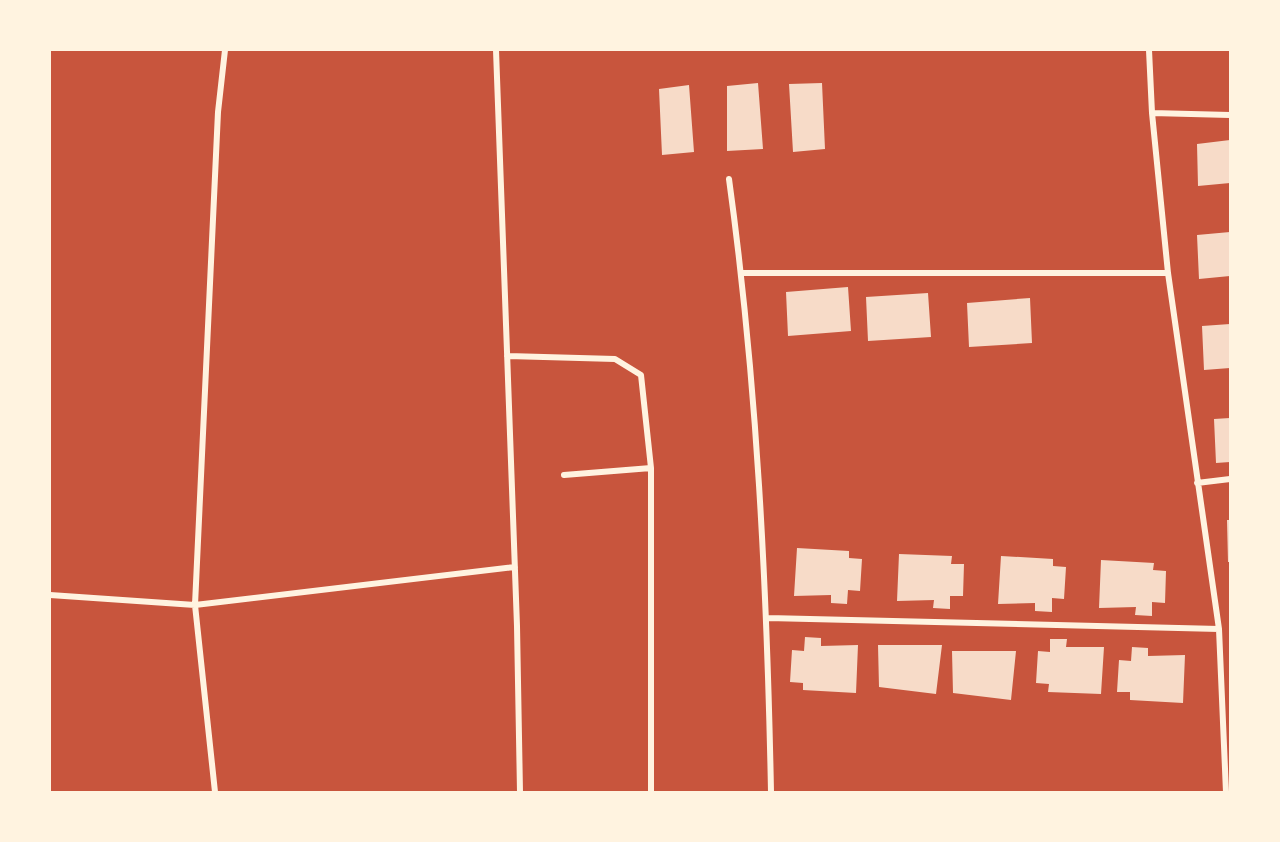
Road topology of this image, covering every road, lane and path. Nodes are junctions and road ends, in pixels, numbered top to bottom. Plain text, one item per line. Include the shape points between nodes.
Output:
1 (225, 50) edge
2 (496, 50) edge
3 (1149, 50) edge
4 (1152, 113) junction
5 (1230, 115) edge
6 (729, 179) dead end
7 (742, 273) junction
8 (1168, 273) junction
9 (507, 356) junction
10 (651, 468) junction
11 (564, 475) dead end
12 (1230, 479) edge
13 (1197, 483) junction
14 (515, 567) junction
15 (50, 595) edge
16 (195, 605) junction
17 (768, 618) junction
18 (1219, 630) junction
19 (1230, 671) edge
20 (1222, 672) junction
21 (214, 792) edge
22 (520, 792) edge
23 (651, 792) edge
24 (771, 792) edge
25 (1226, 792) edge

1 - 16 street via 218,112
2 - 9 street
3 - 4 street
4 - 5 street
4 - 8 street
6 - 7 street
7 - 8 street
7 - 17 street
8 - 13 street
9 - 10 street via 615,359 641,375
9 - 14 street
10 - 11 street
10 - 23 street
12 - 13 street
13 - 18 street
14 - 16 street
14 - 22 street
15 - 16 street
16 - 21 street
17 - 18 street
17 - 24 street
18 - 20 street
19 - 20 street
20 - 25 street

